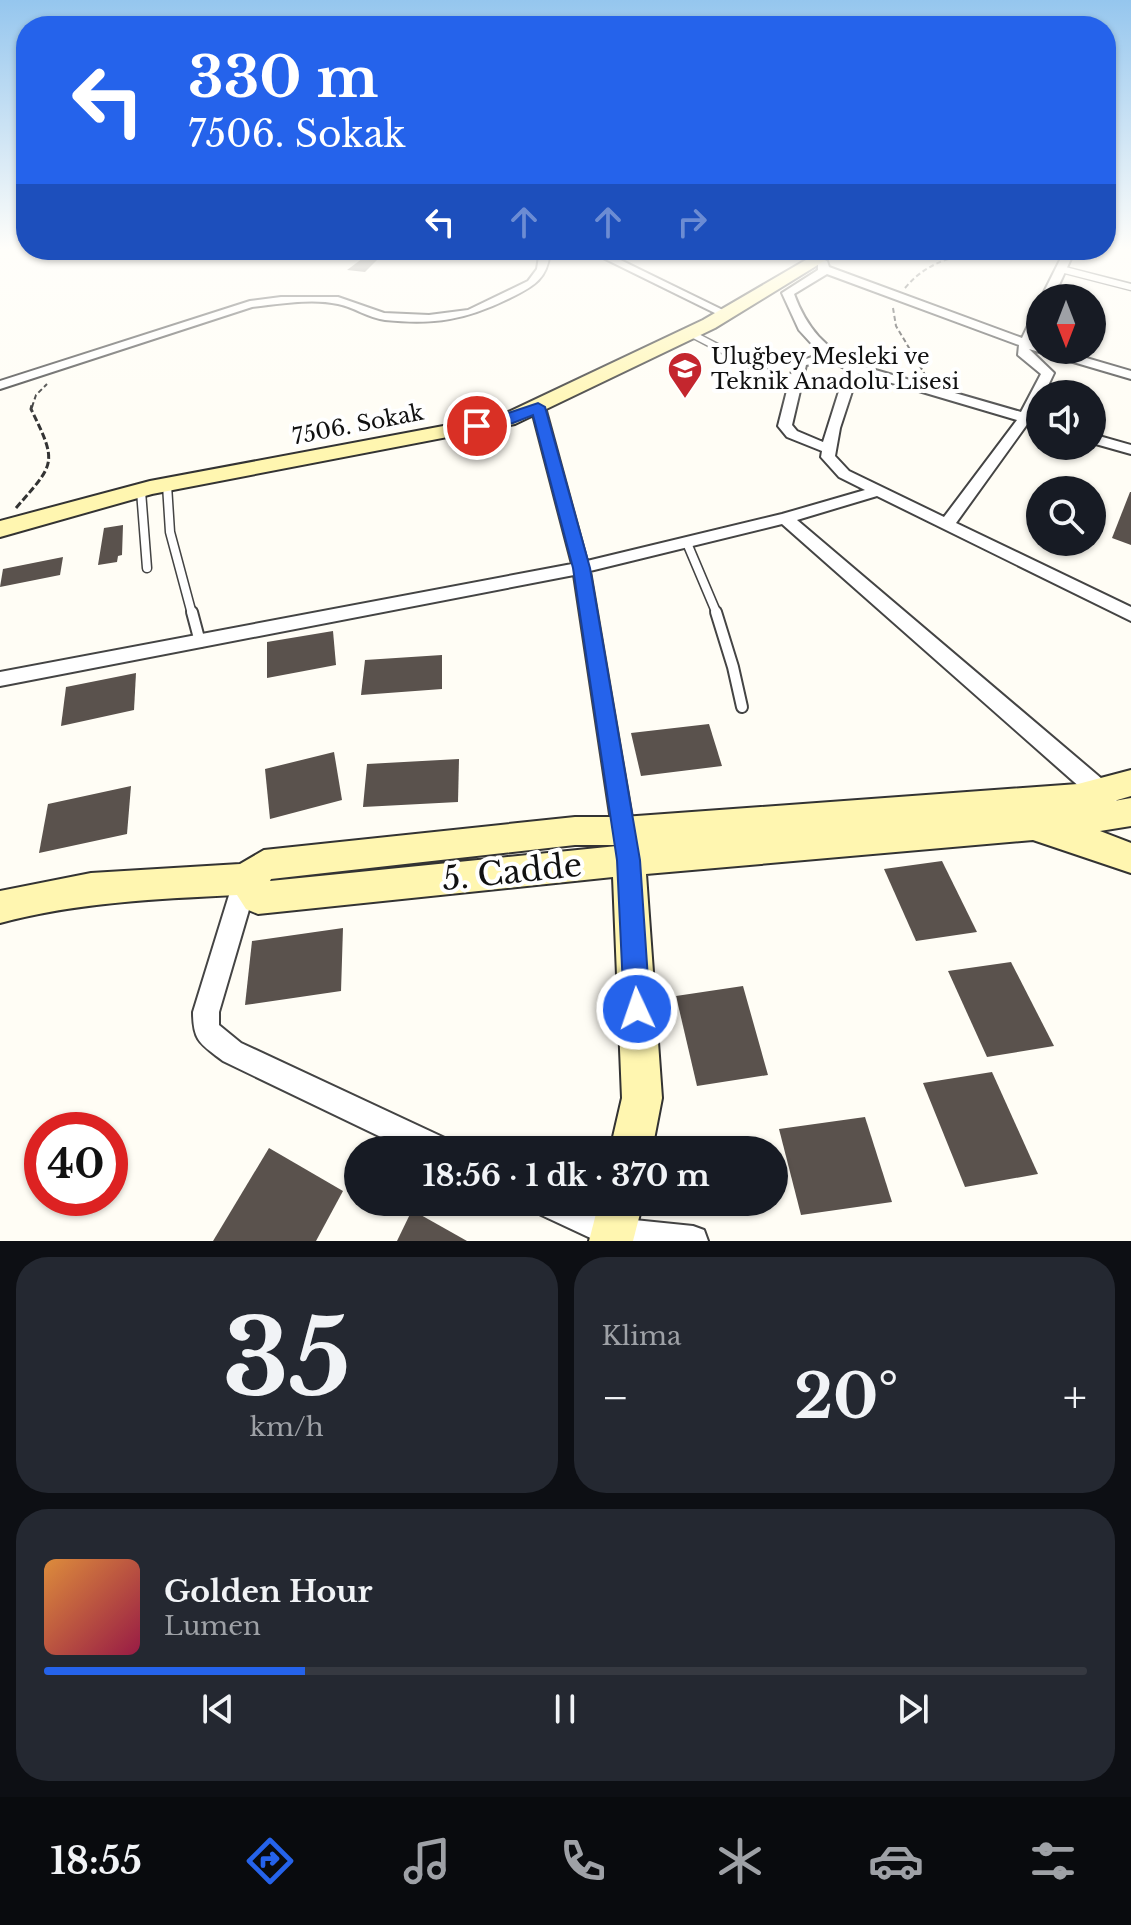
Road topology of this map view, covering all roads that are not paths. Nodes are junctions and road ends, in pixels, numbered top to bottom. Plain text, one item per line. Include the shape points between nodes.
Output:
1 (244, 306) edge
2 (353, 306) edge
3 (485, 306) edge
4 (708, 306) edge
5 (740, 306) edge
6 (794, 306) edge
7 (934, 306) edge
8 (725, 314) junction
9 (690, 333) junction
10 (1025, 344) joint
11 (829, 356) junction
12 (1093, 364) edge
13 (853, 368) junction
14 (1131, 375) edge
15 (1046, 380) edge
16 (0, 385) edge
17 (794, 387) junction
18 (538, 407) junction
19 (1026, 418) edge
20 (1026, 428) edge
21 (1106, 442) edge
22 (829, 449) junction
23 (1131, 450) edge
24 (167, 485) junction
25 (141, 491) junction
26 (876, 492) junction
27 (785, 518) junction
28 (5, 522) edge
29 (946, 525) junction
30 (687, 543) junction
31 (147, 568) dead end
32 (581, 568) junction
33 (1131, 615) edge
34 (200, 642) junction
35 (0, 679) edge
36 (742, 707) dead end
37 (1125, 807) edge
38 (1026, 827) junction
39 (626, 845) junction
40 (1131, 858) edge
41 (246, 879) junction
42 (0, 907) edge
43 (409, 1136) edge
44 (634, 1136) edge
45 (589, 1216) edge
46 (615, 1225) edge
47 (693, 1241) edge

1 - 16 street
2 - 3 street via 429,319
4 - 8 street
5 - 8 street, 7506. Sokak
6 - 11 street via 813,344
7 - 10 street
8 - 9 street, 7506. Sokak
9 - 17 lane via 754,361
9 - 18 street, 7506. Sokak
10 - 15 street via 1022,352 1048,373
11 - 13 street
11 - 17 street via 800,363
12 - 14 street
13 - 19 street
13 - 22 street
17 - 22 street via 786,429
18 - 24 street, 7506. Sokak via 508,420
18 - 32 street
20 - 29 street
21 - 23 street
22 - 26 street via 828,457 844,474
24 - 25 street, 7506. Sokak
24 - 34 lane via 170,532
25 - 28 street, 7506. Sokak
25 - 31 lane
26 - 27 street
26 - 29 street
27 - 30 street
27 - 37 street
29 - 33 street
30 - 32 street
30 - 36 lane
32 - 34 street
32 - 39 street
34 - 35 street
37 - 38 street, 5. Cadde
37 - 39 street via 1078,797
38 - 39 street, 5. Cadde
38 - 40 street
39 - 41 street, 5. Cadde via 258,898
39 - 44 street via 642,1098
41 - 42 street via 147,884
41 - 43 street via 206,1012 206,1031 232,1052
45 - 46 street
46 - 47 street

